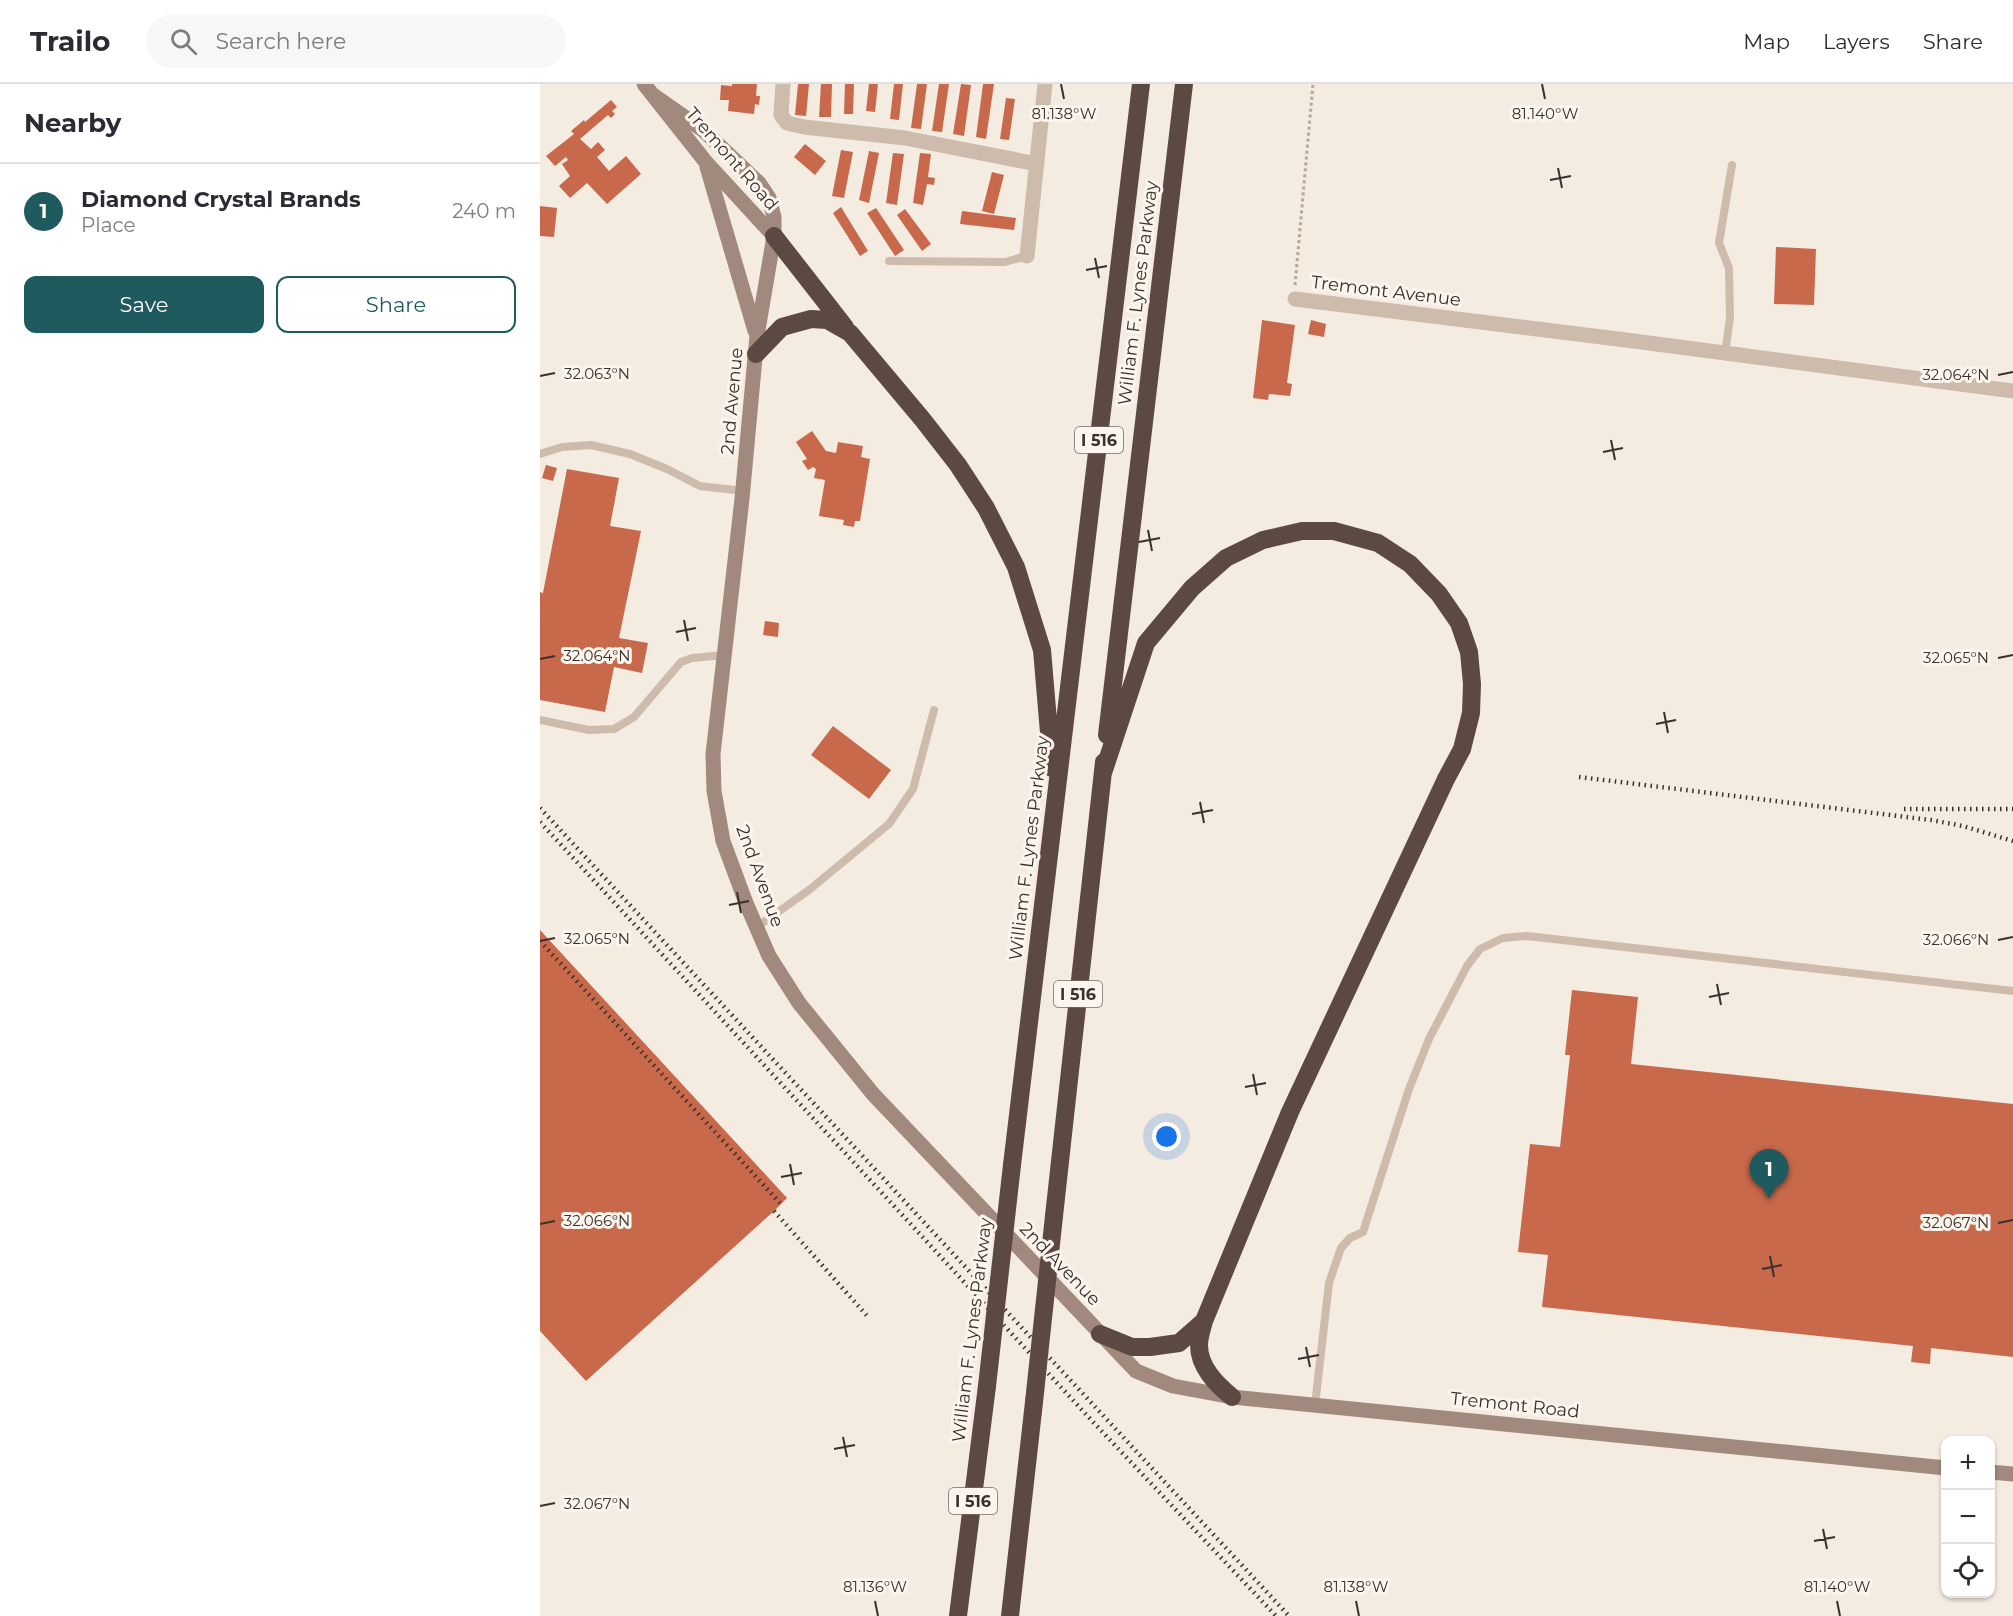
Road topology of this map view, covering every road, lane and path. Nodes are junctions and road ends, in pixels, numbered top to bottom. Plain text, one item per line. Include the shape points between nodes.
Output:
1 (783, 84) edge
2 (1045, 84) edge
3 (1141, 84) edge
4 (1184, 84) edge
5 (1313, 84) edge
6 (649, 90) edge
7 (705, 161) junction
8 (1037, 164) junction
9 (1732, 165) dead end
10 (774, 236) junction
11 (1027, 256) joint
12 (889, 261) dead end
13 (1294, 299) joint
14 (850, 333) junction
15 (756, 345) junction
16 (1725, 353) junction
17 (2013, 391) edge
18 (540, 454) edge
19 (743, 491) junction
20 (724, 655) junction
21 (934, 710) dead end
22 (540, 720) edge
23 (1103, 773) junction
24 (1056, 796) junction
25 (757, 927) junction
26 (2013, 991) edge
27 (1204, 1321) junction
28 (1100, 1334) junction
29 (1232, 1397) junction
30 (1315, 1405) junction
31 (1941, 1468) edge
32 (1995, 1472) edge
33 (2013, 1474) edge
34 (958, 1616) edge
35 (1010, 1616) edge

1 - 8 street via 781,115 787,123 905,138
2 - 8 street
3 - 24 highway, William F. Lynes Parkway / I 516
4 - 23 highway, William F. Lynes Parkway / I 516
5 - 13 path
6 - 7 street, Tremont Road
6 - 10 street, Tremont Road via 703,130 759,183 769,198
7 - 10 street, Tremont Road
7 - 15 street
8 - 11 street
9 - 16 lane via 1719,243 1729,268 1730,318
10 - 14 highway
10 - 15 street, 2nd Avenue
11 - 12 lane via 1005,262
13 - 16 street, Tremont Avenue
14 - 15 highway via 827,320 811,319 782,327
14 - 24 highway via 958,465 986,508 1016,567 1042,650
15 - 19 street, 2nd Avenue
16 - 17 street, Tremont Avenue
18 - 19 lane via 562,447 591,445 630,454 700,486
19 - 20 street, 2nd Avenue
20 - 22 lane via 681,662 634,717 614,729 589,730
20 - 25 street, 2nd Avenue via 713,754 714,791 723,841
21 - 25 lane via 913,789 889,824
23 - 27 highway via 1146,643 1192,588 1226,558 1263,540 1302,531 1334,531 1378,543 1410,564 1439,594 1459,623 1472,684 1471,713 1462,749 1290,1112
23 - 35 highway, William F. Lynes Parkway / I 516, bridge
24 - 34 highway, William F. Lynes Parkway / I 516, bridge
25 - 28 street, 2nd Avenue via 769,956 799,1003 873,1094
26 - 30 lane via 1527,936 1503,938 1480,949 1428,1039 1363,1232 1350,1238 1336,1261 1329,1283
27 - 28 highway via 1179,1343 1150,1347 1132,1347
27 - 29 highway via 1199,1346 1205,1366 1213,1381
28 - 29 street, Tremont Road via 1136,1371 1173,1386
29 - 30 street, Tremont Road
30 - 31 street, Tremont Road
32 - 33 street

